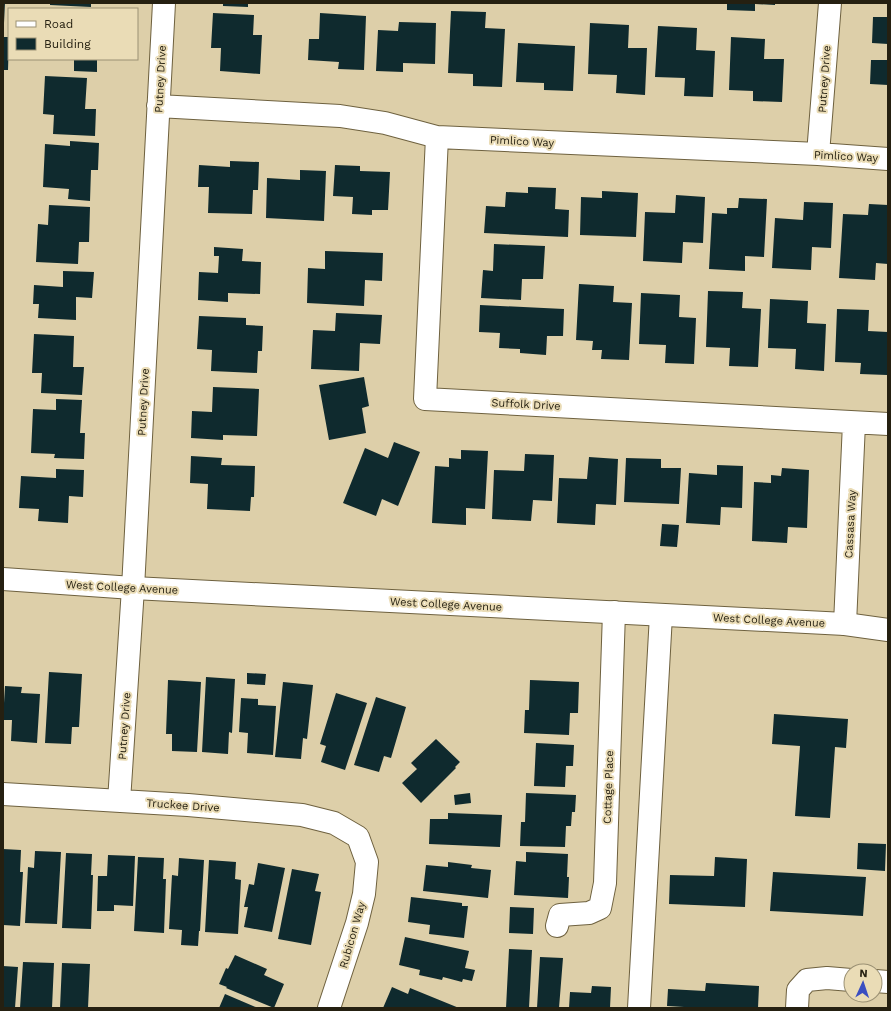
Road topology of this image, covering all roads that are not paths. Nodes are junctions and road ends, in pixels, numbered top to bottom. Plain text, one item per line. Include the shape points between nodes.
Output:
1 (164, 3) edge
2 (830, 3) edge
3 (158, 106) junction
4 (437, 137) junction
5 (818, 154) junction
6 (888, 159) edge
7 (854, 423) junction
8 (888, 424) edge
9 (3, 579) edge
10 (133, 588) junction
11 (614, 612) junction
12 (661, 615) junction
13 (845, 624) junction
14 (888, 630) edge
15 (3, 794) edge
16 (119, 801) junction
17 (358, 838) joint
18 (557, 926) dead end
19 (843, 979) edge
20 (329, 1008) edge
21 (639, 1008) edge
22 (797, 1008) edge

1 - 3 street, Putney Drive
2 - 5 street, Putney Drive
3 - 4 street, Pimlico Way via 340,116 385,123
3 - 10 street, Putney Drive
4 - 5 street, Pimlico Way
4 - 7 street, Suffolk Drive via 425,399
5 - 6 street, Pimlico Way
7 - 8 street, Suffolk Drive
7 - 13 street, Cassasa Way
9 - 10 street, West College Avenue
10 - 11 street, West College Avenue
10 - 16 street, Putney Drive
11 - 12 street, West College Avenue
11 - 18 street, Cottage Place via 605,883 600,908 589,913 560,915
12 - 13 street, West College Avenue
12 - 21 street
13 - 14 street, West College Avenue
15 - 16 street, Truckee Drive
16 - 17 street, Truckee Drive via 302,814 334,823
17 - 20 street, Rubicon Way via 366,862 364,894 358,923
19 - 22 street via 807,980 798,990

